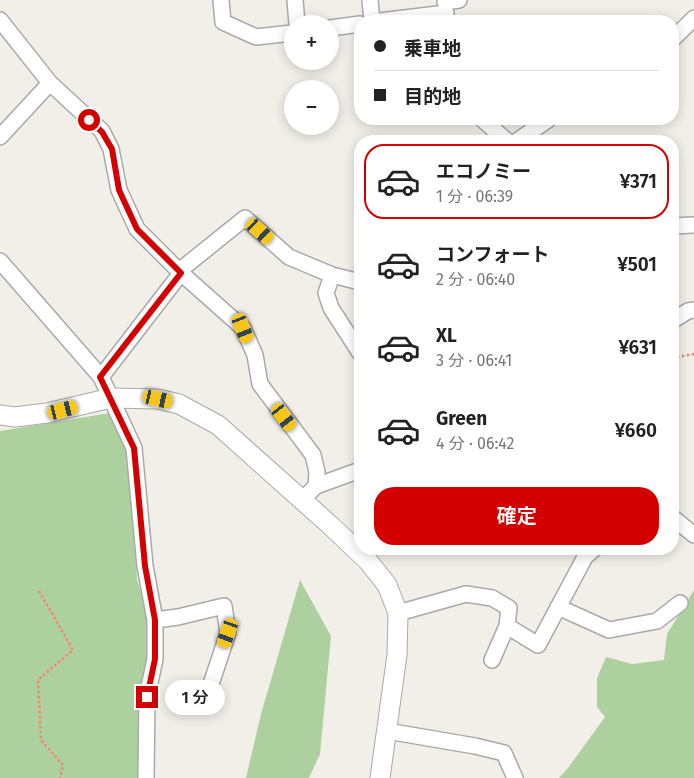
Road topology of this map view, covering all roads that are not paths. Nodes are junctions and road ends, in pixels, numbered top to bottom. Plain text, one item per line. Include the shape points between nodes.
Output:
1 (221, 0) edge
2 (294, 0) edge
3 (370, 0) edge
4 (448, 7) edge
5 (296, 15) edge
6 (371, 15) edge
7 (409, 15) edge
8 (694, 18) edge
9 (0, 20) edge
10 (354, 25) edge
11 (339, 27) edge
12 (679, 33) edge
13 (284, 34) edge
14 (50, 84) junction
15 (489, 125) edge
16 (540, 125) edge
17 (500, 135) edge
18 (526, 135) edge
19 (0, 137) edge
20 (694, 225) edge
21 (679, 226) edge
22 (0, 262) edge
23 (181, 273) junction
24 (332, 275) junction
25 (354, 280) edge
26 (694, 310) edge
27 (679, 317) edge
28 (354, 344) edge
29 (100, 377) junction
30 (111, 398) junction
31 (0, 415) edge
32 (354, 472) edge
33 (316, 486) junction
34 (302, 500) junction
35 (679, 522) edge
36 (694, 534) edge
37 (354, 548) edge
38 (362, 555) edge
39 (588, 555) edge
40 (680, 603) dead end
41 (558, 607) junction
42 (398, 613) junction
43 (155, 620) junction
44 (507, 626) junction
45 (492, 660) dead end
46 (212, 681) dead end
47 (387, 731) junction
48 (146, 778) edge
49 (380, 778) edge
50 (514, 778) edge

1 - 13 street via 223,22 256,37
2 - 5 street
3 - 6 street
4 - 7 street
8 - 12 street
9 - 14 street
10 - 11 street
14 - 19 street
14 - 23 street via 102,132 112,149 119,190 137,229
15 - 17 street
16 - 18 street
20 - 21 street
22 - 29 street
23 - 24 street via 184,267 245,218 289,257
23 - 29 street
23 - 33 street via 243,328 255,355 260,384 314,455
24 - 25 street
24 - 28 street via 326,293 330,308
26 - 27 street
29 - 30 street
30 - 31 street via 48,413 14,417
30 - 34 street via 158,399 179,404 218,425
30 - 43 street via 134,448 145,566
32 - 33 street
33 - 34 street
34 - 37 street
35 - 36 street
38 - 42 street via 387,585
39 - 41 street
40 - 41 street via 656,621 609,630
41 - 44 street via 538,644
42 - 44 street via 466,594 492,598 509,608
42 - 47 street via 398,656
43 - 46 street via 224,606 228,633
43 - 48 street via 155,659 147,697
44 - 45 street
47 - 49 street
47 - 50 street via 504,753

